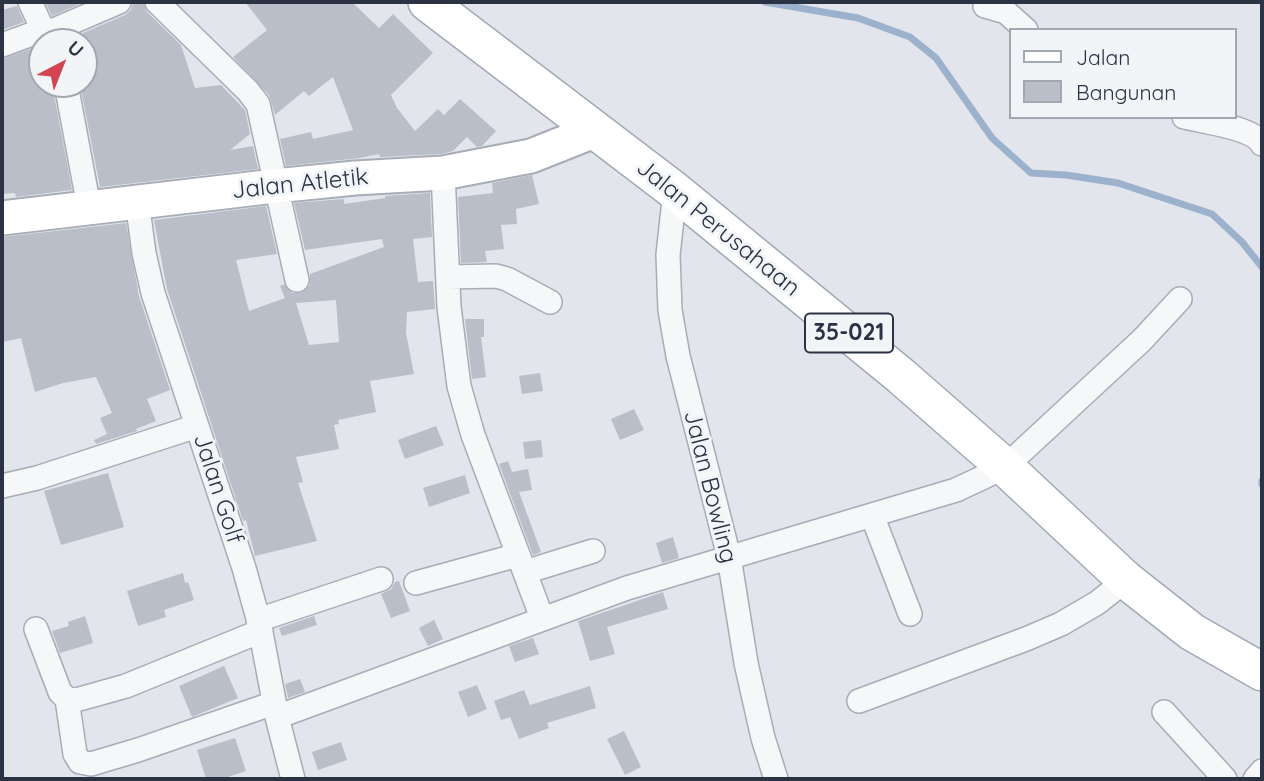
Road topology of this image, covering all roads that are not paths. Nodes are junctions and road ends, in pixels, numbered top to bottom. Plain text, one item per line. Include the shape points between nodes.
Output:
1 (30, 2) edge
2 (119, 2) edge
3 (158, 2) edge
4 (427, 2) edge
5 (982, 3) edge
6 (47, 28) edge
7 (64, 28) edge
8 (1024, 28) edge
9 (28, 39) edge
10 (2, 45) edge
11 (69, 98) edge
12 (1192, 119) edge
13 (594, 131) junction
14 (1262, 144) edge
15 (443, 173) junction
16 (275, 186) junction
17 (675, 191) junction
18 (137, 201) junction
19 (89, 207) junction
20 (2, 218) edge
21 (448, 277) junction
22 (297, 280) dead end
23 (1180, 299) dead end
24 (550, 302) dead end
25 (197, 426) junction
26 (1005, 467) junction
27 (2, 486) edge
28 (872, 515) junction
29 (593, 551) dead end
30 (729, 557) junction
31 (522, 563) junction
32 (381, 579) dead end
33 (1126, 580) junction
34 (416, 583) dead end
35 (910, 614) dead end
36 (542, 618) junction
37 (259, 625) junction
38 (36, 629) dead end
39 (1262, 672) edge
40 (66, 699) junction
41 (859, 701) dead end
42 (275, 710) junction
43 (1164, 712) dead end
44 (1262, 771) edge
45 (293, 779) edge
46 (776, 779) edge
47 (1225, 779) edge
48 (1255, 779) edge

1 - 6 street
2 - 7 street
3 - 16 street via 258,104
4 - 13 main road, Jalan Perusahaan / 35-021
5 - 8 street via 1006,12
9 - 10 street
11 - 19 street
12 - 14 street via 1246,132
13 - 15 street, Jalan Atletik via 531,156
13 - 17 main road, Jalan Perusahaan / 35-021
15 - 16 street, Jalan Atletik
15 - 21 street
16 - 18 street, Jalan Atletik
16 - 22 street
17 - 26 main road, Jalan Perusahaan / 35-021
17 - 30 street, Jalan Bowling via 668,255 670,310
18 - 19 street, Jalan Atletik
18 - 25 street, Jalan Golf via 153,293
19 - 20 street, Jalan Atletik
21 - 24 street via 496,276
21 - 31 street via 459,386
23 - 26 street
25 - 27 street
25 - 37 street, Jalan Golf
26 - 28 street via 956,490
26 - 33 main road, Jalan Perusahaan / 35-021
28 - 30 street
28 - 35 street
29 - 31 street
30 - 36 street
30 - 46 street, Jalan Bowling via 746,663
31 - 34 street
31 - 36 street
32 - 37 street
33 - 39 main road, Jalan Perusahaan / 35-021 via 1192,632
33 - 41 street via 1084,611 1038,634
36 - 42 street via 378,682
37 - 40 street via 126,686
37 - 42 street, Jalan Golf
38 - 40 street
40 - 42 street via 75,754 80,762 91,764
42 - 45 street, Jalan Golf
43 - 47 street
44 - 48 street

